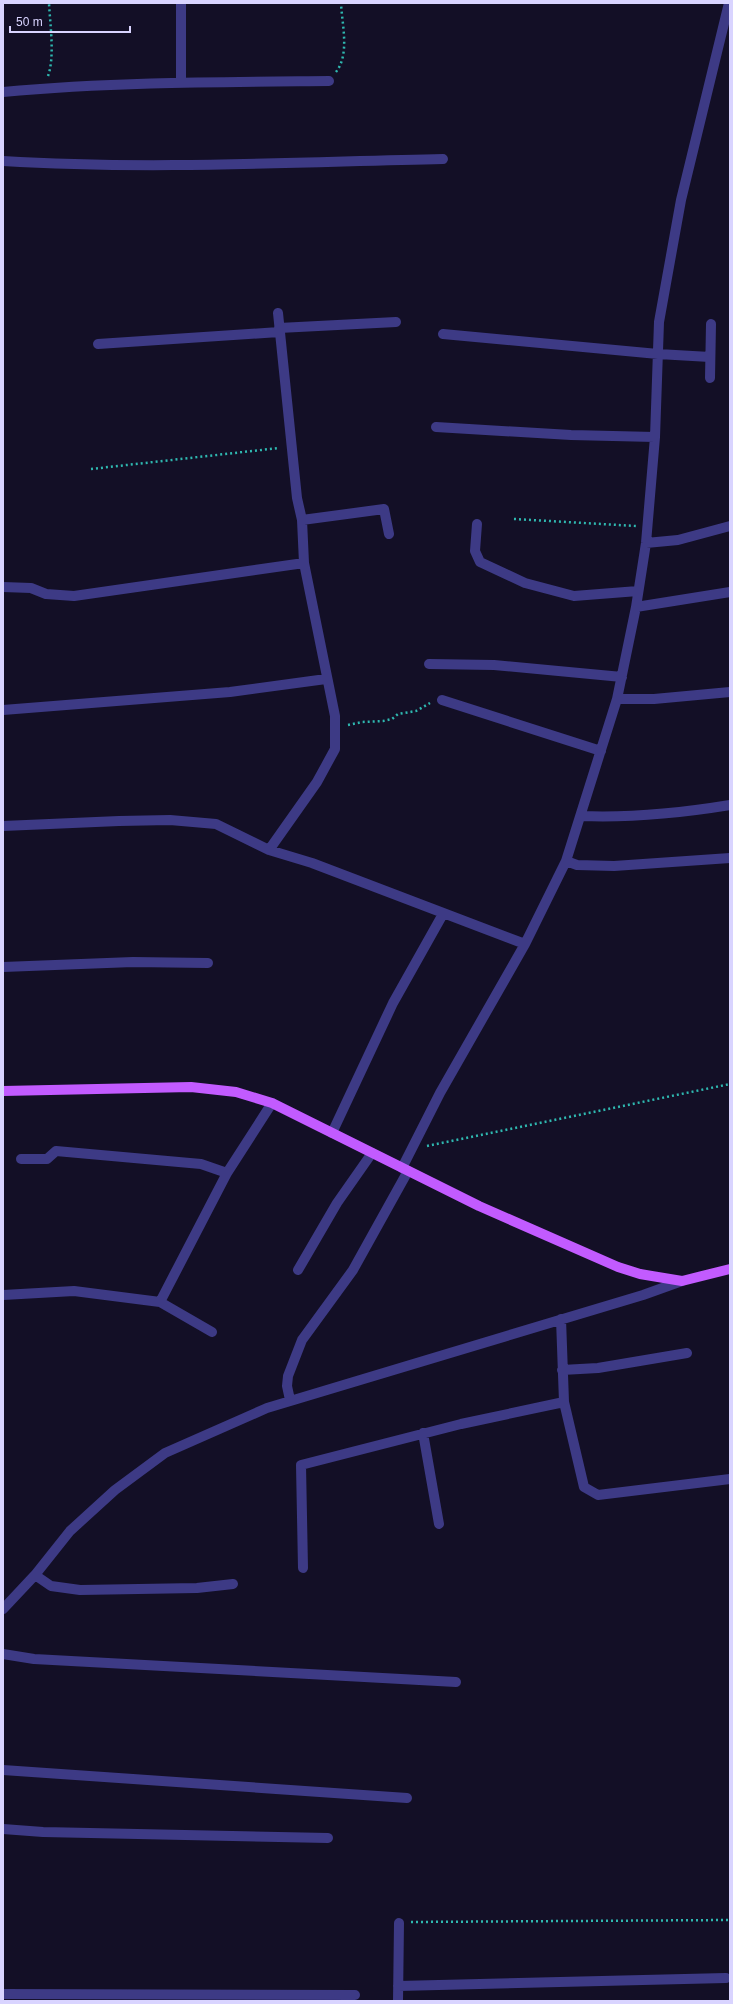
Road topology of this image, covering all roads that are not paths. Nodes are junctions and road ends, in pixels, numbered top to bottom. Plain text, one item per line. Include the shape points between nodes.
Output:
1 (181, 3) edge
2 (729, 3) edge
3 (329, 81) road end
4 (181, 82) junction
5 (3, 92) edge
6 (443, 159) dead end
7 (3, 161) edge
8 (278, 313) dead end
9 (396, 322) dead end
10 (711, 324) dead end
11 (279, 330) junction
12 (443, 334) dead end
13 (98, 344) dead end
14 (658, 354) junction
15 (710, 356) junction
16 (710, 378) dead end
17 (436, 426) dead end
18 (656, 437) junction
19 (302, 520) junction
20 (477, 524) dead end
21 (730, 526) edge
22 (389, 534) dead end
23 (646, 543) junction
24 (304, 563) junction
25 (3, 587) edge
26 (638, 591) junction
27 (730, 592) edge
28 (636, 607) junction
29 (430, 664) dead end
30 (622, 677) junction
31 (326, 679) junction
32 (730, 692) edge
33 (617, 699) junction
34 (442, 700) road end
35 (3, 710) edge
36 (601, 751) junction
37 (730, 805) edge
38 (581, 816) junction
39 (3, 826) edge
40 (269, 850) junction
41 (730, 858) edge
42 (566, 861) junction
43 (443, 914) junction
44 (526, 944) junction
45 (208, 963) dead end
46 (3, 967) edge
47 (3, 1091) edge
48 (272, 1103) junction
49 (332, 1133) junction
50 (372, 1153) junction
51 (21, 1159) dead end
52 (405, 1170) junction
53 (227, 1173) junction
54 (730, 1269) edge
55 (298, 1270) dead end
56 (682, 1281) junction
57 (3, 1295) edge
58 (160, 1302) junction
59 (562, 1319) junction
60 (212, 1332) dead end
61 (687, 1353) dead end
62 (562, 1370) junction
63 (290, 1400) junction
64 (564, 1402) junction
65 (423, 1433) junction
66 (730, 1478) edge
67 (439, 1524) dead end
68 (303, 1568) dead end
69 (35, 1575) junction
70 (233, 1584) dead end
71 (3, 1609) edge
72 (3, 1654) edge
73 (456, 1682) dead end
74 (3, 1770) edge
75 (407, 1798) dead end
76 (3, 1829) edge
77 (328, 1838) dead end
78 (399, 1923) road end
79 (726, 1978) dead end
80 (398, 1986) junction
81 (3, 1994) edge
82 (355, 1995) dead end
83 (398, 2001) edge

1 - 4 street
2 - 14 street via 681,200 659,322
3 - 4 street
4 - 5 street
6 - 7 street via 180,164
8 - 11 street
9 - 11 street
10 - 15 street
11 - 13 street
11 - 19 street via 297,498
12 - 14 street
14 - 15 street
14 - 18 street
15 - 16 street
17 - 18 street
18 - 23 street
19 - 22 street via 384,509
19 - 24 street
20 - 26 street via 475,551 480,562 525,583 574,596
21 - 23 street via 678,540
23 - 26 street
24 - 25 street via 74,596 46,594 31,588
24 - 31 street
26 - 28 street
27 - 28 street
28 - 30 street
29 - 30 street via 494,665
30 - 33 street
31 - 35 street via 230,692
31 - 40 street via 334,716 335,749
32 - 33 street via 654,699
33 - 36 street
34 - 36 street
36 - 38 street
37 - 38 street via 617,817
38 - 42 street
39 - 40 street via 119,821 202,822 216,824
40 - 43 street via 312,863
41 - 42 street via 614,866
42 - 44 street
43 - 44 street
43 - 49 street via 393,1003
44 - 52 street via 440,1093
45 - 46 street via 133,962
47 - 48 main road via 191,1087 236,1092
48 - 49 main road
48 - 53 street
49 - 50 main road
50 - 52 main road
50 - 55 street via 337,1203
51 - 53 street via 47,1159 56,1151 200,1164
52 - 56 main road via 479,1206 618,1267 640,1274
52 - 63 street via 353,1270 302,1340 288,1376
53 - 58 street
54 - 56 main road
56 - 59 street
57 - 58 street via 74,1291
58 - 60 street
59 - 62 street
59 - 63 street
61 - 62 street via 598,1368
62 - 64 street
63 - 69 street via 166,1453 116,1490 70,1531
64 - 65 street
64 - 66 street via 584,1488 590,1492 598,1495
65 - 67 street
65 - 68 street via 301,1465
69 - 70 street via 51,1586 80,1590 197,1588
69 - 71 street
72 - 73 street via 34,1659
74 - 75 street
76 - 77 street
78 - 80 street
79 - 80 street
80 - 83 street
81 - 82 street

